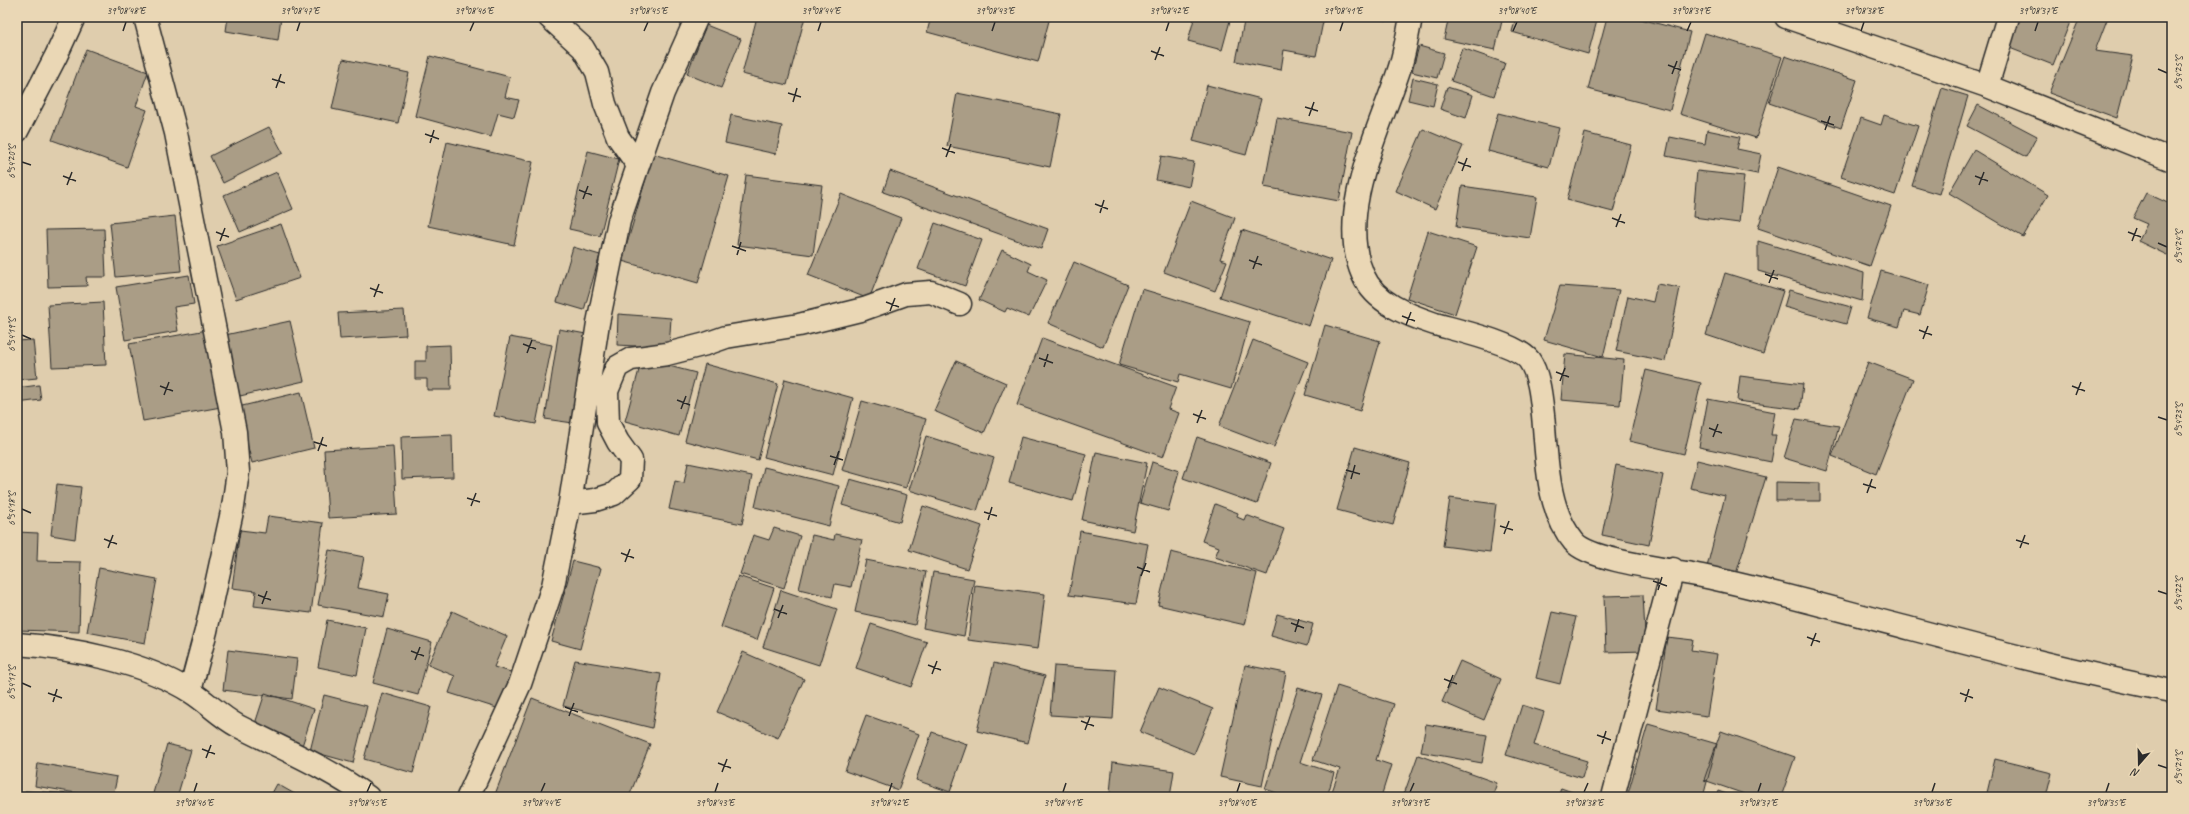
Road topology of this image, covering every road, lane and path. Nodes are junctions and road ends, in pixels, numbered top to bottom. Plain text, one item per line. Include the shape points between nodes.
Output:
1 (74, 17) edge
2 (145, 17) edge
3 (549, 17) edge
4 (697, 17) edge
5 (1412, 17) edge
6 (1786, 17) edge
7 (2008, 17) edge
8 (1987, 86) junction
9 (17, 131) edge
10 (2172, 160) edge
11 (637, 164) junction
12 (960, 304) dead end
13 (570, 503) junction
14 (1673, 569) junction
15 (17, 644) edge
16 (2172, 691) edge
17 (190, 692) junction
18 (368, 797) edge
19 (468, 797) edge
20 (1613, 797) edge

1 - 9 street
2 - 17 street via 176,134 235,432 238,472 216,587
3 - 11 street via 583,48 597,72 605,104 618,137
4 - 11 street via 663,93
5 - 14 street via 1401,63 1361,186 1355,228 1356,250 1364,277 1377,294 1403,312 1522,353 1530,361 1542,401 1552,491 1559,517 1576,545 1600,557
6 - 8 street
7 - 8 street
8 - 10 street
11 - 13 street via 619,221 609,266
12 - 13 street via 931,292 906,294 864,309 799,325 726,336 667,354 631,359 617,367 607,391 608,423 631,460 630,479 614,494 595,500
13 - 19 street via 553,586 523,676
14 - 16 street via 2039,661
14 - 20 street
15 - 17 street via 103,658 151,672
17 - 18 street via 234,724 305,760

